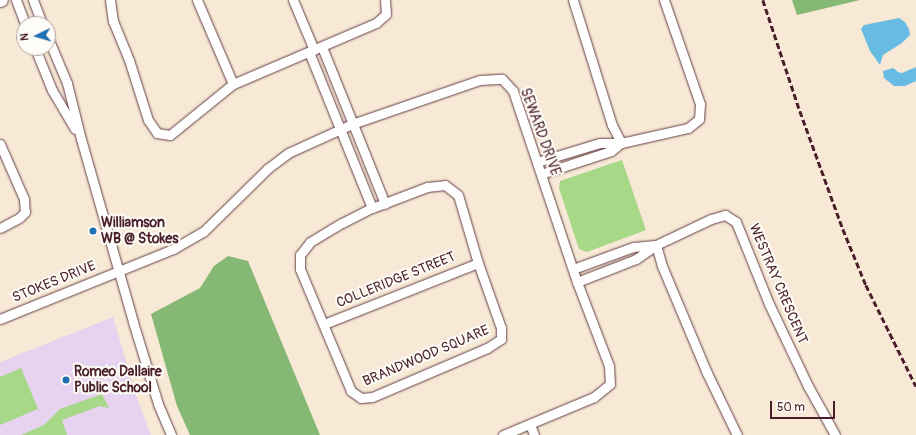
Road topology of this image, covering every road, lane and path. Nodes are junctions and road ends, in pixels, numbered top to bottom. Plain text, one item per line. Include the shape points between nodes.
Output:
1 (16, 0) edge
2 (33, 0) edge
3 (110, 0) edge
4 (197, 0) edge
5 (293, 0) edge
6 (385, 0) edge
7 (573, 0) edge
8 (664, 0) edge
9 (22, 16) edge
10 (39, 16) edge
11 (315, 50) junction
12 (38, 56) edge
13 (56, 56) edge
14 (233, 84) junction
15 (352, 124) junction
16 (341, 129) junction
17 (81, 139) junction
18 (621, 143) junction
19 (0, 144) edge
20 (537, 162) junction
21 (541, 174) junction
22 (385, 204) junction
23 (372, 208) junction
24 (0, 228) edge
25 (656, 245) junction
26 (478, 263) junction
27 (573, 269) junction
28 (118, 271) junction
29 (577, 282) junction
30 (0, 319) edge
31 (324, 324) junction
32 (530, 424) junction
33 (518, 432) edge
34 (171, 435) edge
35 (503, 435) edge
36 (534, 435) edge
37 (737, 435) edge
38 (835, 435) edge

1 - 9 street
2 - 10 street
3 - 14 street via 113,21 130,60 148,120 157,133 170,135
4 - 14 street
5 - 11 street
6 - 11 street via 386,14 376,23
7 - 18 street via 612,125
8 - 18 street via 700,104 699,119 688,128
11 - 14 street
11 - 15 street
11 - 16 street
12 - 17 street via 52,90
13 - 17 street via 67,82
15 - 16 street, SEWARD DRIVE
15 - 20 street, SEWARD DRIVE via 480,80 502,79 513,91
15 - 22 street
16 - 23 street
16 - 28 street, SEWARD DRIVE via 288,153 267,169 203,232 173,249
17 - 28 street
18 - 20 street via 600,143
18 - 21 street via 611,151
19 - 24 street via 24,199 25,212 15,221
20 - 21 street, SEWARD DRIVE
21 - 27 street, SEWARD DRIVE
22 - 23 street, BRANDWOOD SQUARE
22 - 26 street, BRANDWOOD SQUARE via 427,187 445,185 458,195
23 - 31 street, BRANDWOOD SQUARE via 310,242 300,255 300,269
25 - 27 street, WESTRAY CRESCENT via 633,247
25 - 29 street, WESTRAY CRESCENT via 636,259
25 - 37 street via 662,266 707,373
25 - 38 street, WESTRAY CRESCENT via 711,219 725,215 736,222 769,304 808,386
26 - 31 street, COLLERIDGE STREET
26 - 31 street, BRANDWOOD SQUARE via 501,328 501,339 487,348 372,397 361,398 351,391
27 - 29 street, SEWARD DRIVE
28 - 30 street, STOKES DRIVE
28 - 34 street via 158,404
29 - 32 street, SEWARD DRIVE via 609,366 610,384 594,397
32 - 33 street, SEWARD DRIVE
32 - 36 street
33 - 35 street, SEWARD DRIVE

